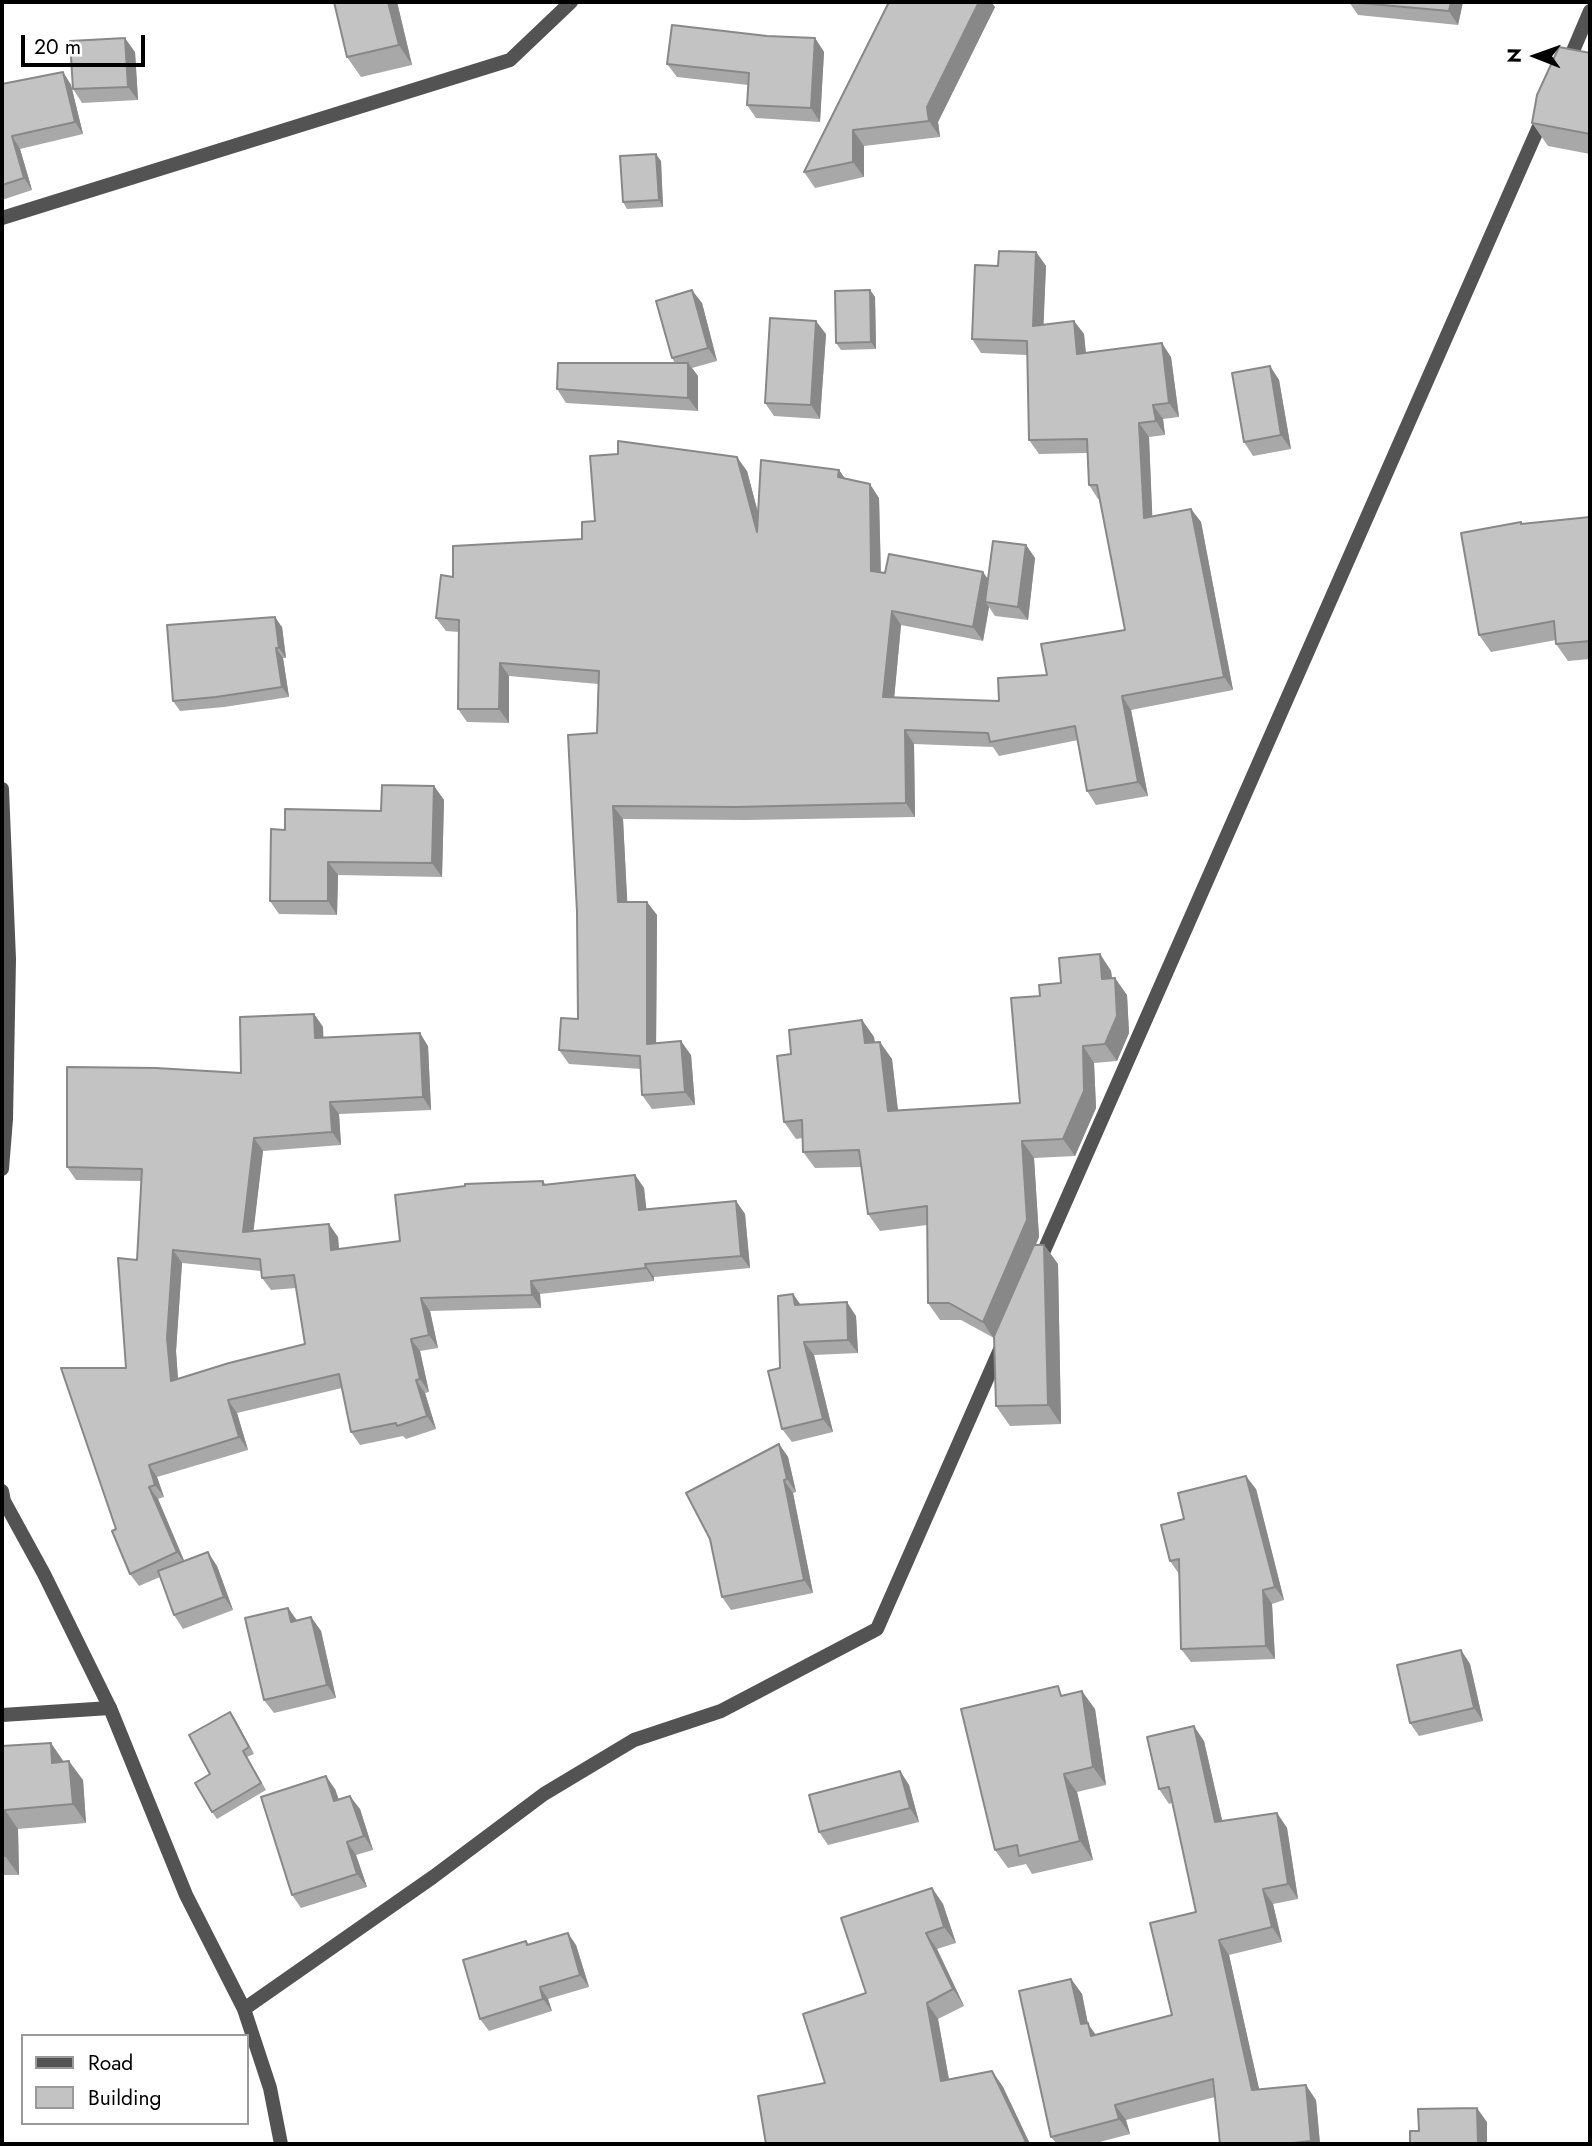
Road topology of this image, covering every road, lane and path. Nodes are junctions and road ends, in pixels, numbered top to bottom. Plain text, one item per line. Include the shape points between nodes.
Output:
1 (571, 2) edge
2 (1590, 11) edge
3 (1562, 75) edge
4 (1551, 100) edge
5 (2, 218) edge
6 (2, 789) edge
7 (2, 1169) edge
8 (1034, 1272) edge
9 (1006, 1336) edge
10 (2, 1491) edge
11 (110, 1708) junction
12 (2, 1715) edge
13 (244, 2009) junction
14 (281, 2144) edge

1 - 5 street via 510,60
2 - 3 street
4 - 8 street
6 - 7 street via 9,959
9 - 13 street via 877,1629 721,1711 634,1740 544,1794
10 - 11 street
11 - 12 street
11 - 13 street via 186,1895
13 - 14 street via 270,2088

